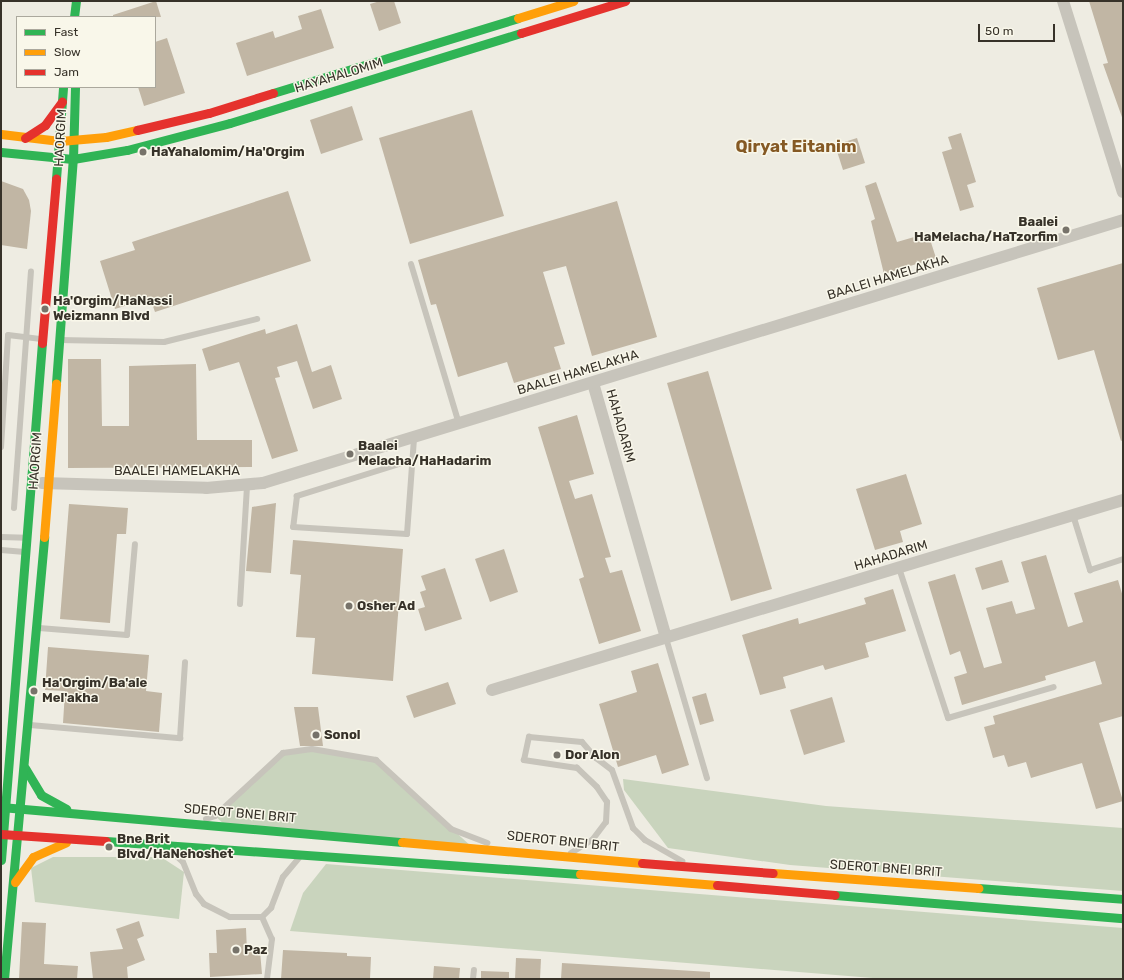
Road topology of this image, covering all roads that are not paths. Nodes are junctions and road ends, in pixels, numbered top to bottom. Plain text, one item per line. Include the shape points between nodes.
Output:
1 (76, 1) edge
2 (573, 1) edge
3 (625, 1) edge
4 (1063, 1) edge
5 (74, 16) edge
6 (63, 88) edge
7 (75, 88) edge
8 (62, 102) junction
9 (1, 134) edge
10 (25, 138) junction
11 (60, 141) junction
12 (74, 141) junction
13 (1, 152) edge
14 (31, 156) junction
15 (58, 159) junction
16 (73, 159) junction
17 (55, 188) junction
18 (1123, 192) edge
19 (1123, 220) edge
20 (411, 264) dead end
21 (31, 272) dead end
22 (257, 319) dead end
23 (27, 338) junction
24 (45, 339) junction
25 (58, 340) junction
26 (593, 383) junction
27 (459, 424) junction
28 (414, 438) junction
29 (1, 447) edge
30 (412, 460) junction
31 (32, 482) junction
32 (48, 483) junction
33 (247, 485) junction
34 (1123, 500) edge
35 (14, 508) dead end
36 (1073, 515) junction
37 (1, 537) edge
38 (28, 538) junction
39 (135, 544) dead end
40 (43, 546) junction
41 (1, 550) edge
42 (27, 552) junction
43 (1123, 559) edge
44 (899, 568) junction
45 (240, 604) dead end
46 (37, 628) junction
47 (666, 638) junction
48 (185, 662) dead end
49 (1054, 687) dead end
50 (492, 690) dead end
51 (29, 725) junction
52 (1, 739) edge
53 (12, 740) junction
54 (27, 742) junction
55 (11, 750) junction
56 (1, 768) edge
57 (25, 768) junction
58 (707, 778) dead end
59 (3, 807) edge
60 (21, 808) junction
61 (74, 812) junction
62 (195, 823) junction
63 (2, 834) edge
64 (17, 836) junction
65 (68, 840) junction
66 (159, 844) junction
67 (503, 849) junction
68 (306, 855) junction
69 (567, 856) junction
70 (1, 860) edge
71 (693, 867) junction
72 (877, 890) junction
73 (11, 891) junction
74 (1123, 899) edge
75 (262, 917) junction
76 (1123, 918) edge
77 (6, 962) junction
78 (474, 970) dead end
79 (4, 979) edge
80 (8, 979) edge
81 (267, 979) edge
82 (474, 979) edge

1 - 5 street
2 - 12 street, HAYAHALOMIM via 210,113 106,138
3 - 16 street, HAYAHALOMIM via 230,123 127,150
4 - 18 street
6 - 8 street, HAORGIM
7 - 12 street, HAORGIM
8 - 10 street via 45,125
8 - 11 street, HAORGIM
9 - 10 street, HAYAHALOMIM
10 - 11 street, HAYAHALOMIM
11 - 12 street, HAYAHALOMIM
11 - 15 street, HAORGIM
12 - 16 street, HAORGIM
13 - 14 street, HAYAHALOMIM
14 - 15 street, HAYAHALOMIM
14 - 17 street
15 - 16 street, HAYAHALOMIM
15 - 17 street, HAORGIM
16 - 25 street, HAORGIM
17 - 24 street, HAORGIM
19 - 26 street, BAALEI HAMELAKHA
20 - 27 lane
21 - 23 lane
22 - 25 lane via 164,342
23 - 24 lane
23 - 29 lane via 8,335
23 - 35 lane
24 - 25 lane
24 - 31 street, HAORGIM
25 - 32 street, HAORGIM
26 - 27 street, BAALEI HAMELAKHA
26 - 47 street, HAHADARIM
27 - 28 street, BAALEI HAMELAKHA
28 - 30 lane
28 - 33 street, BAALEI HAMELAKHA via 287,477
30 - 30 lane via 407,534 293,527 297,496
31 - 32 street, BAALEI HAMELAKHA
31 - 38 street, HAORGIM
32 - 33 street, BAALEI HAMELAKHA via 206,488
32 - 40 street, HAORGIM
33 - 45 lane
34 - 36 street, HAHADARIM
36 - 43 lane via 1090,570
36 - 44 street, HAHADARIM
37 - 38 lane
38 - 40 lane
38 - 42 street, HAORGIM
39 - 46 lane via 127,635
40 - 42 lane
40 - 46 street, HAORGIM
41 - 42 lane
42 - 53 street, HAORGIM
44 - 47 street, HAHADARIM
44 - 49 lane via 948,718
46 - 51 street, HAORGIM
47 - 50 street, HAHADARIM
47 - 58 lane
48 - 51 lane via 180,738
51 - 54 street, HAORGIM
52 - 53 lane
53 - 54 lane
53 - 55 street, HAORGIM
54 - 57 street, HAORGIM
55 - 56 street
55 - 59 street, HAORGIM
57 - 60 street, HAORGIM
57 - 61 street via 41,795
59 - 60 street, SDEROT BNEI BRIT
59 - 63 street, HAORGIM
60 - 61 street, SDEROT BNEI BRIT
60 - 64 street, HAORGIM
61 - 62 street, SDEROT BNEI BRIT
62 - 67 street, SDEROT BNEI BRIT
62 - 67 lane via 215,816 283,753 312,750 376,760 451,829
63 - 64 street, SDEROT BNEI BRIT
63 - 70 street, HAORGIM
64 - 65 street, SDEROT BNEI BRIT
64 - 73 street, HAORGIM
65 - 66 street, SDEROT BNEI BRIT
65 - 73 street via 28,861
66 - 68 street, SDEROT BNEI BRIT
66 - 75 lane via 176,854 183,862 196,894 216,912 230,917
67 - 69 street, SDEROT BNEI BRIT
68 - 72 street, SDEROT BNEI BRIT
68 - 75 lane via 288,869 271,908
69 - 71 street, SDEROT BNEI BRIT
69 - 71 lane via 593,839 606,822 607,802 597,787 577,768 524,760 529,737 582,742 596,758 612,770 633,828 645,840
71 - 72 street, SDEROT BNEI BRIT
72 - 74 street, SDEROT BNEI BRIT
72 - 76 street, SDEROT BNEI BRIT
73 - 77 street, HAORGIM
75 - 81 lane via 272,939
77 - 79 street
77 - 80 street
78 - 82 lane

